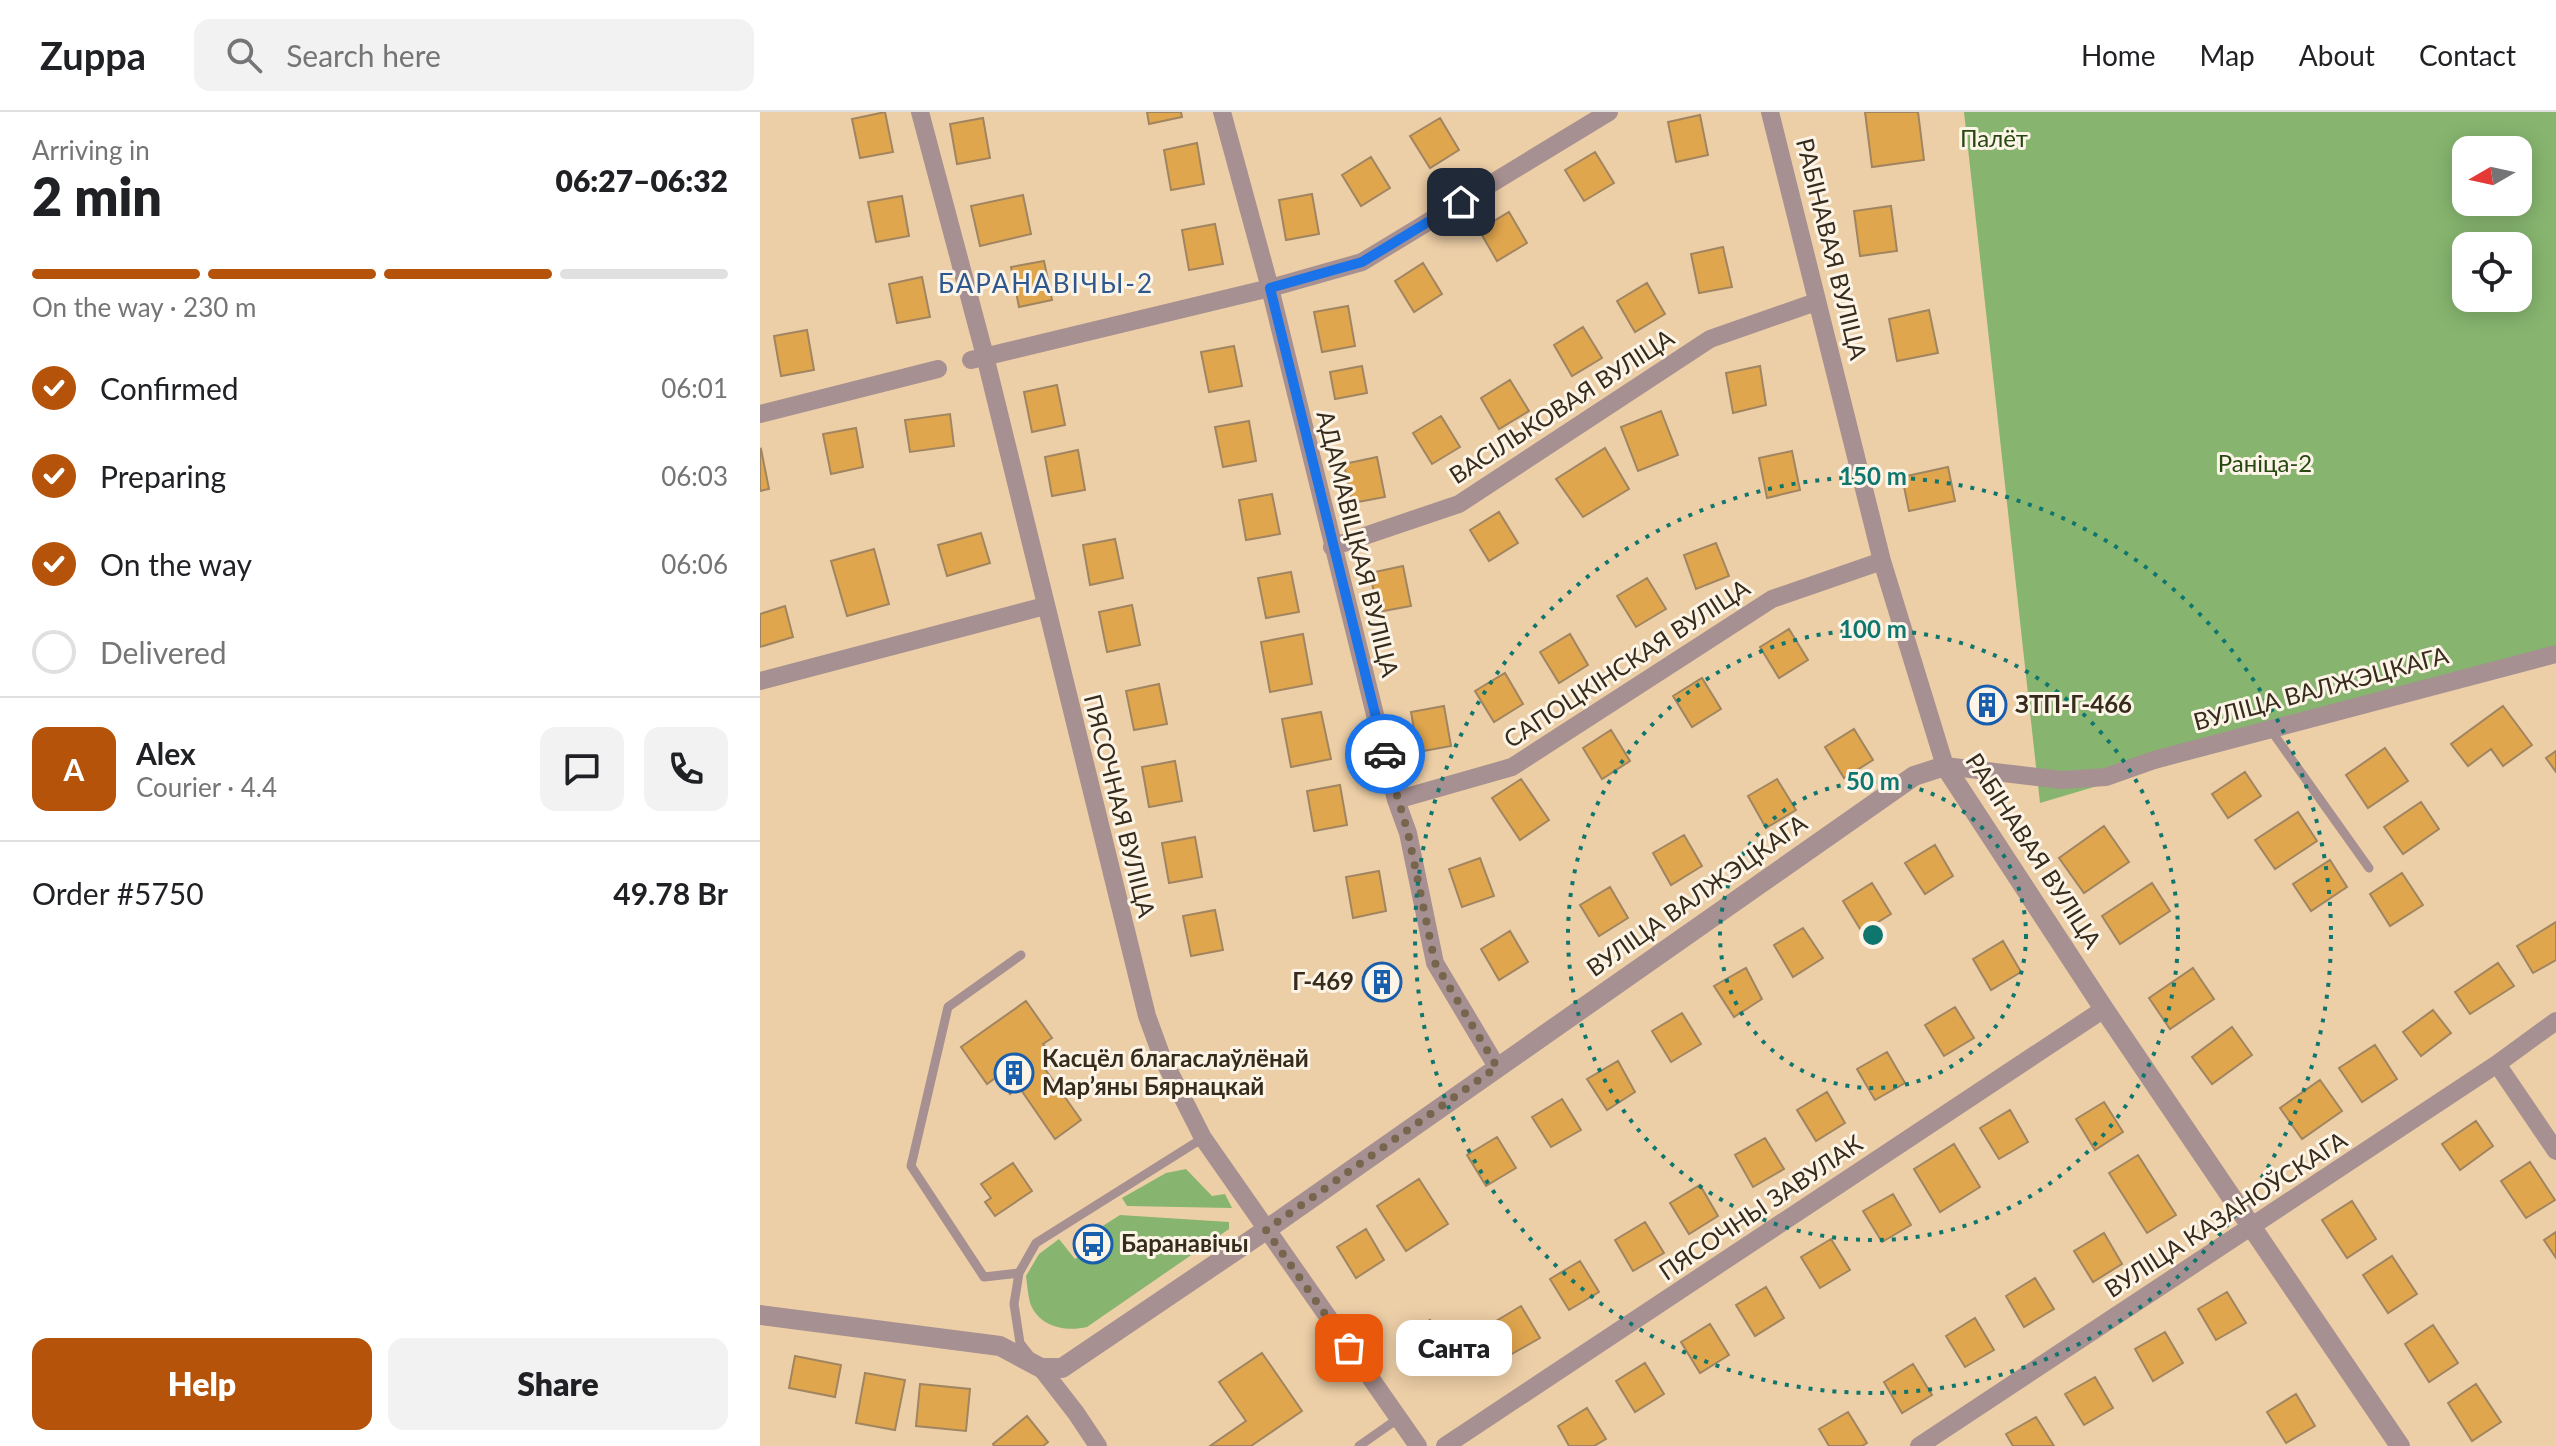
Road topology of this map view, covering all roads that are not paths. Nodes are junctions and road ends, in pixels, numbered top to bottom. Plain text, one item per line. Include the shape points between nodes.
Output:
1 (920, 112) edge
2 (1222, 112) edge
3 (1609, 112) edge
4 (1770, 112) edge
5 (1270, 288) junction
6 (1816, 302) junction
7 (978, 358) junction
8 (938, 369) dead end
9 (760, 414) edge
10 (1332, 547) junction
11 (1882, 561) junction
12 (1045, 606) junction
13 (2556, 654) edge
14 (760, 681) edge
15 (2270, 729) junction
16 (1945, 766) junction
17 (1396, 800) junction
18 (2369, 868) dead end
19 (1021, 955) dead end
20 (2104, 1009) junction
21 (2556, 1021) edge
22 (2497, 1064) junction
23 (1497, 1067) junction
24 (1203, 1138) junction
25 (2556, 1151) edge
26 (2251, 1228) junction
27 (1266, 1230) junction
28 (1019, 1273) junction
29 (760, 1315) edge
30 (1018, 1328) junction
31 (1000, 1346) junction
32 (1041, 1368) junction
33 (1399, 1418) junction
34 (1098, 1446) edge
35 (1359, 1446) edge
36 (1418, 1446) edge
37 (1445, 1446) edge
38 (1919, 1446) edge
39 (2400, 1446) edge

1 - 7 street, ПЯСОЧНАЯ ВУЛІЦА
2 - 5 street, АДАМАВІЦКАЯ ВУЛІЦА
3 - 5 street via 1362,262
4 - 6 street, РАБІНАВАЯ ВУЛІЦА
5 - 7 street
5 - 10 street, АДАМАВІЦКАЯ ВУЛІЦА
6 - 10 street, ВАСІЛЬКОВАЯ ВУЛІЦА via 1710,339 1459,504
6 - 11 street, РАБІНАВАЯ ВУЛІЦА
7 - 12 street, ПЯСОЧНАЯ ВУЛІЦА
8 - 9 street
10 - 17 street, АДАМАВІЦКАЯ ВУЛІЦА
11 - 16 street, РАБІНАВАЯ ВУЛІЦА
11 - 17 street, САПОЦКІНСКАЯ ВУЛІЦА via 1772,599 1512,767
12 - 14 street
12 - 24 street, ПЯСОЧНАЯ ВУЛІЦА via 1147,1016
13 - 15 street, ВУЛІЦА ВАЛЖЭЦКАГА
15 - 16 street, ВУЛІЦА ВАЛЖЭЦКАГА via 2106,777 2062,780
15 - 18 lane
16 - 20 street, РАБІНАВАЯ ВУЛІЦА
16 - 23 street, ВУЛІЦА ВАЛЖЭЦКАГА via 1914,776
17 - 23 street, АДАМАВІЦКАЯ ВУЛІЦА via 1435,963
19 - 28 lane via 948,1007 911,1166 984,1277
20 - 26 street, РАБІНАВАЯ ВУЛІЦА
20 - 37 street, ПЯСОЧНЫ ЗАВУЛАК
21 - 22 street, ВУЛІЦА КАЗАНОЎСКАГА
22 - 25 street
22 - 26 street, ВУЛІЦА КАЗАНОЎСКАГА
23 - 27 street, ВУЛІЦА ВАЛЖЭЦКАГА
24 - 27 street, ПЯСОЧНАЯ ВУЛІЦА
24 - 28 lane via 1036,1243
26 - 38 street, ВУЛІЦА КАЗАНОЎСКАГА
26 - 39 street, РАБІНАВАЯ ВУЛІЦА
27 - 32 street, ВУЛІЦА ВАЛЖЭЦКАГА via 1081,1357 1062,1368
27 - 33 street, ПЯСОЧНАЯ ВУЛІЦА
28 - 30 lane via 1014,1304
29 - 31 street
30 - 31 lane
30 - 32 lane via 1020,1343
31 - 32 street
32 - 34 street
33 - 35 lane
33 - 36 street, ПЯСОЧНАЯ ВУЛІЦА

